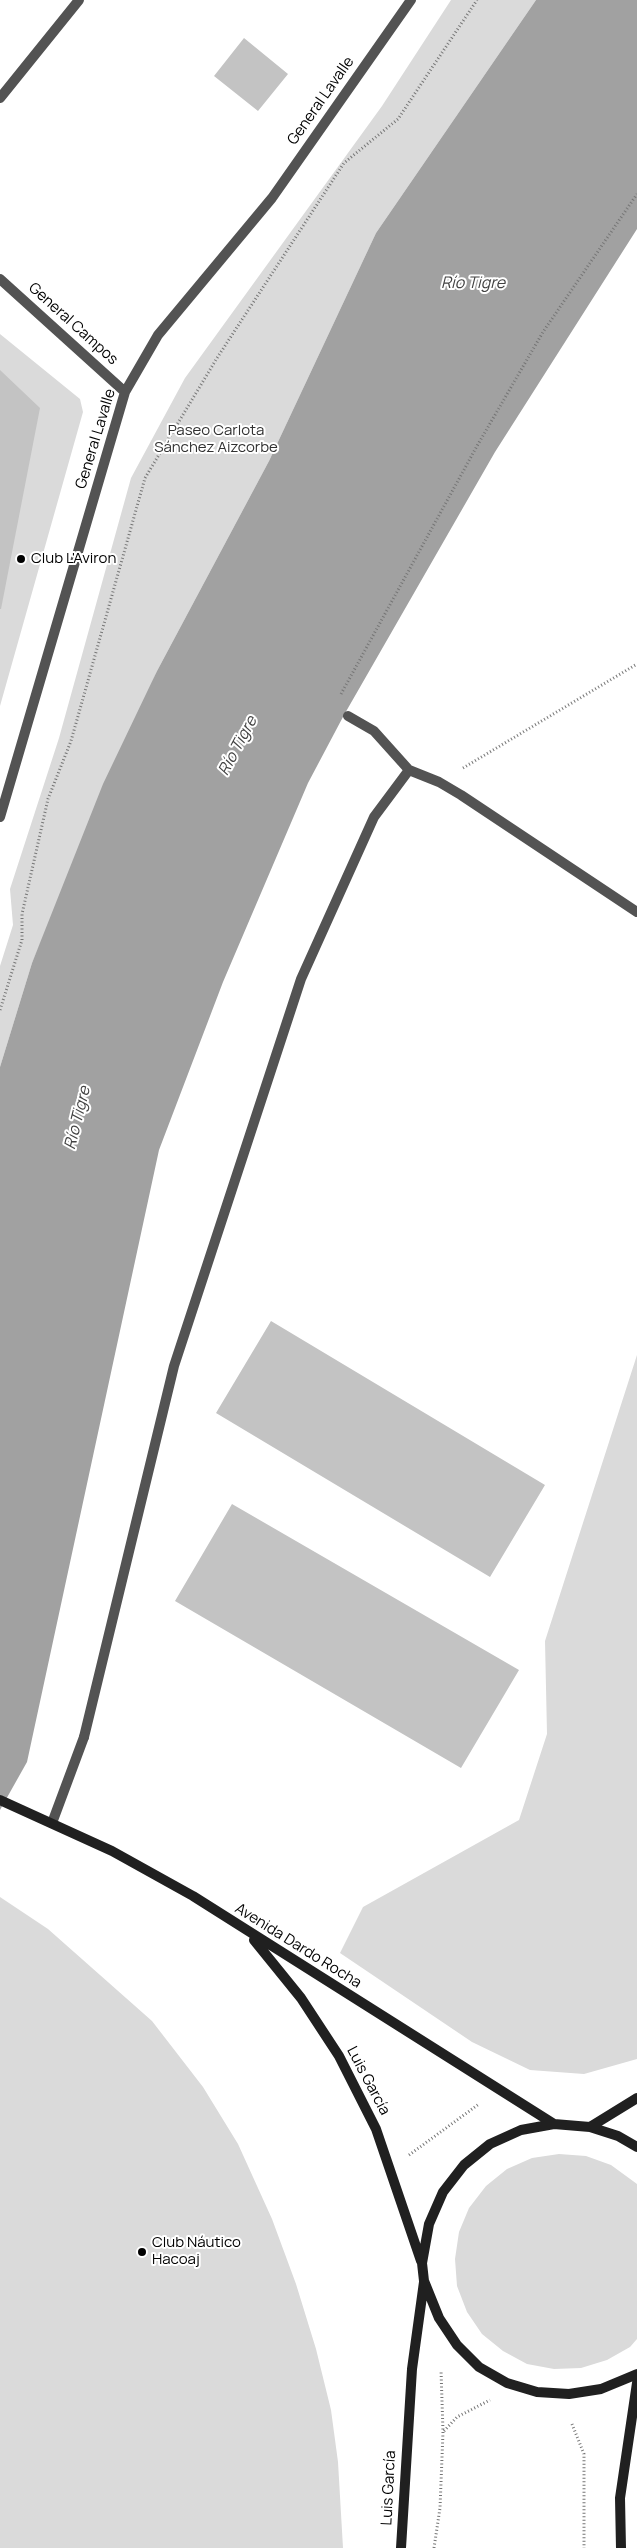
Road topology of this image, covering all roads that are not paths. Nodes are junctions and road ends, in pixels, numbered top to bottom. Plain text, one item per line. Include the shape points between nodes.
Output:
1 (78, 0) edge
2 (411, 0) edge
3 (0, 98) edge
4 (0, 279) edge
5 (126, 392) junction
6 (348, 716) road end
7 (409, 770) junction
8 (0, 817) edge
9 (637, 912) edge
10 (0, 1800) edge
11 (52, 1823) junction
12 (249, 1933) junction
13 (637, 2098) edge
14 (554, 2124) junction
15 (590, 2127) junction
16 (637, 2147) edge
17 (422, 2263) junction
18 (424, 2281) junction
19 (637, 2374) edge
20 (637, 2384) edge
21 (401, 2548) edge
22 (621, 2548) edge

1 - 3 street
2 - 5 street, General Lavalle via 272,198 158,334
4 - 5 street, General Campos
5 - 8 street, General Lavalle
6 - 7 street via 374,731
7 - 9 street via 439,782
7 - 11 street via 374,817 301,979 174,1366 84,1737
10 - 11 main road, Avenida Dardo Rocha
11 - 12 main road, Avenida Dardo Rocha via 169,1882
12 - 14 main road, Avenida Dardo Rocha
12 - 17 main road, Luis García via 301,1998 339,2056 376,2129
13 - 15 main road
14 - 15 main road
14 - 17 main road via 521,2130 490,2144 464,2165 443,2192 430,2224
15 - 16 main road via 618,2136
17 - 18 main road
18 - 19 main road via 439,2318 456,2345 479,2367 507,2383 537,2392 569,2394 601,2389
18 - 21 main road, Luis García via 412,2369
20 - 22 main road via 620,2498

